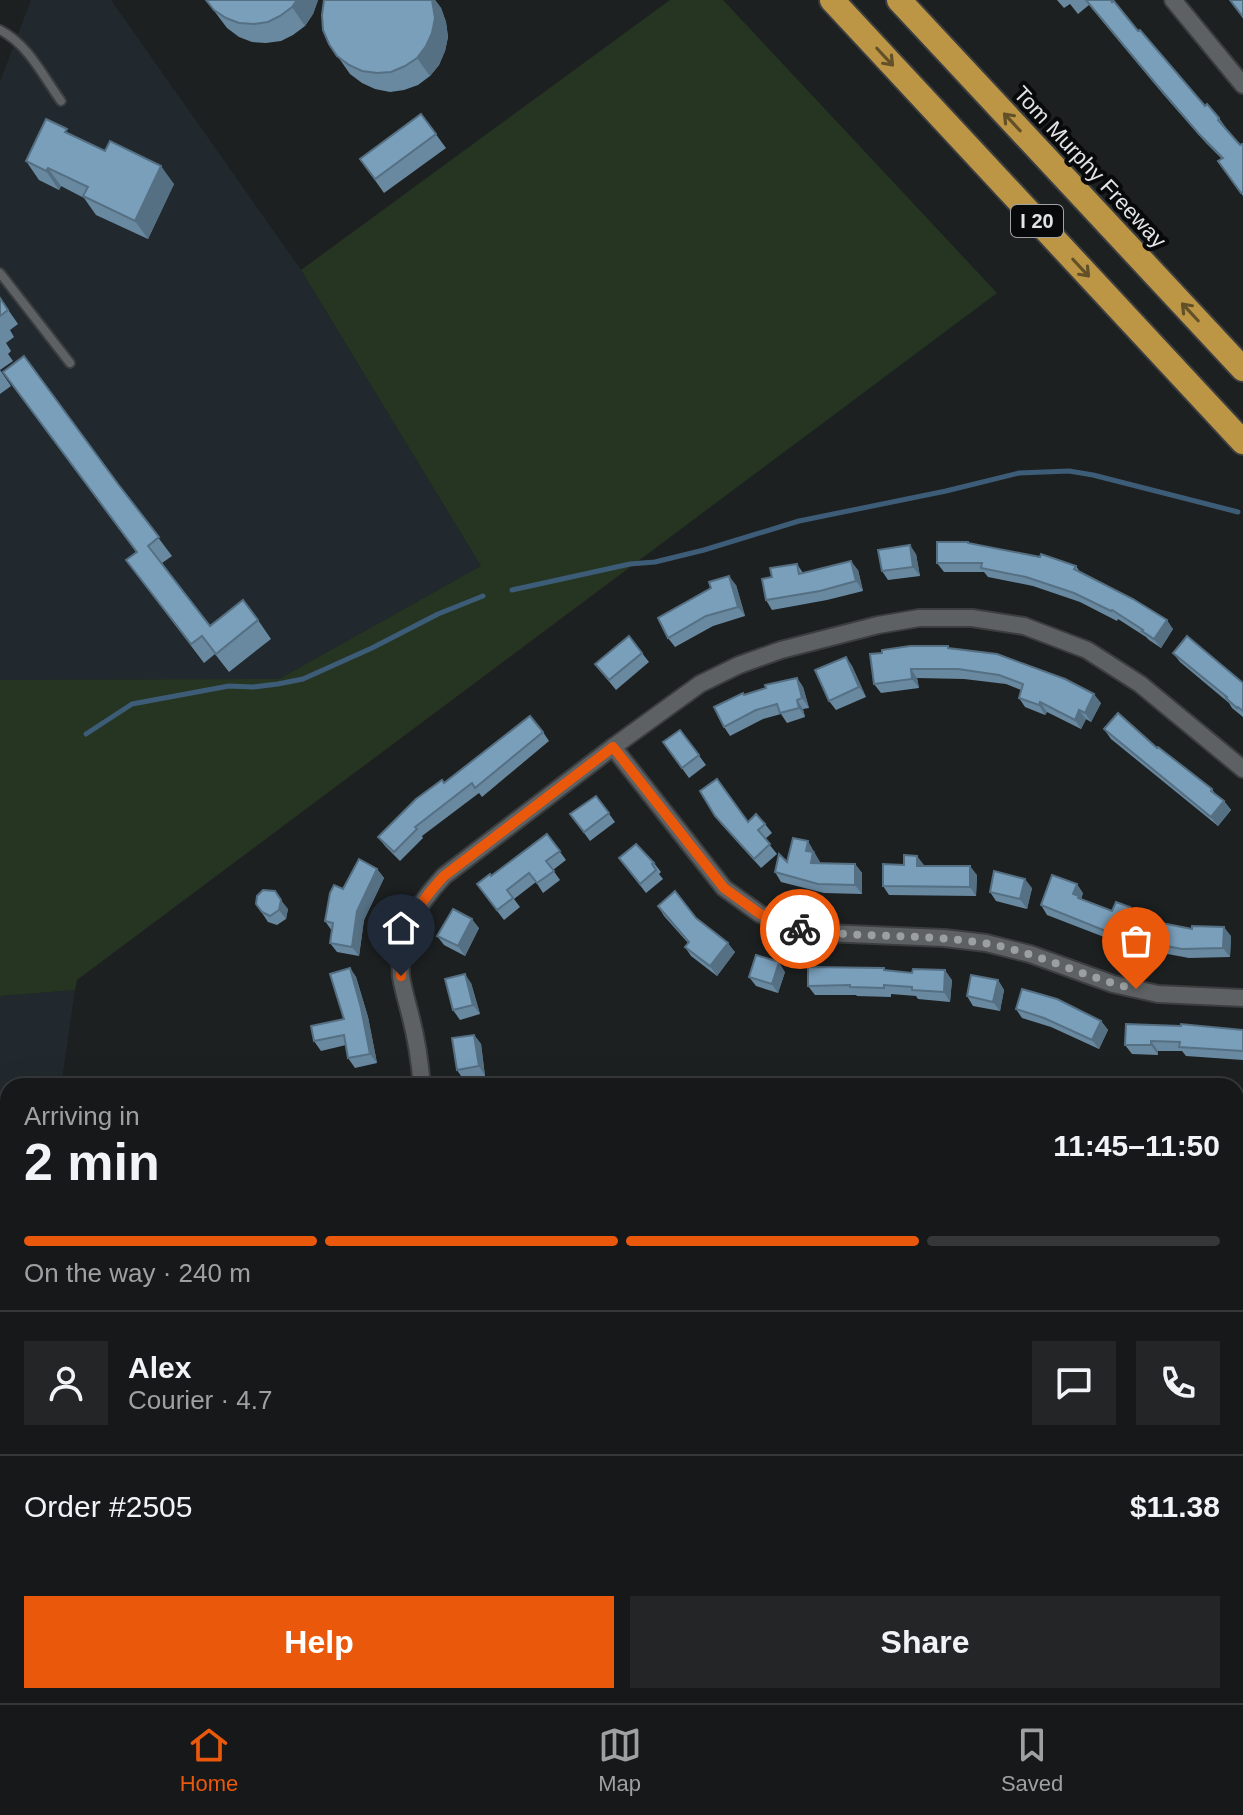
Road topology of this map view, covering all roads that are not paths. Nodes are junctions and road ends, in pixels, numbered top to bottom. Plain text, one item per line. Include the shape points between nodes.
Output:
1 (832, 0) edge
2 (899, 0) edge
3 (1173, 0) edge
4 (0, 30) edge
5 (1243, 85) edge
6 (61, 101) dead end
7 (0, 273) edge
8 (70, 363) dead end
9 (1243, 369) edge
10 (1243, 442) edge
11 (613, 747) junction
12 (1243, 769) edge
13 (1243, 998) edge
14 (421, 1078) edge

1 -> 10 highway, I 20
9 -> 2 highway, Tom Murphy Freeway / I 20
3 - 5 street
4 - 6 lane via 23,47
7 - 8 lane
11 - 12 street via 700,684 739,665 878,625 972,618 1024,626 1087,650 1140,684
11 - 13 street via 724,888 760,914 826,933 986,943 1158,994
11 - 14 street via 444,876 424,897 403,947 401,976

